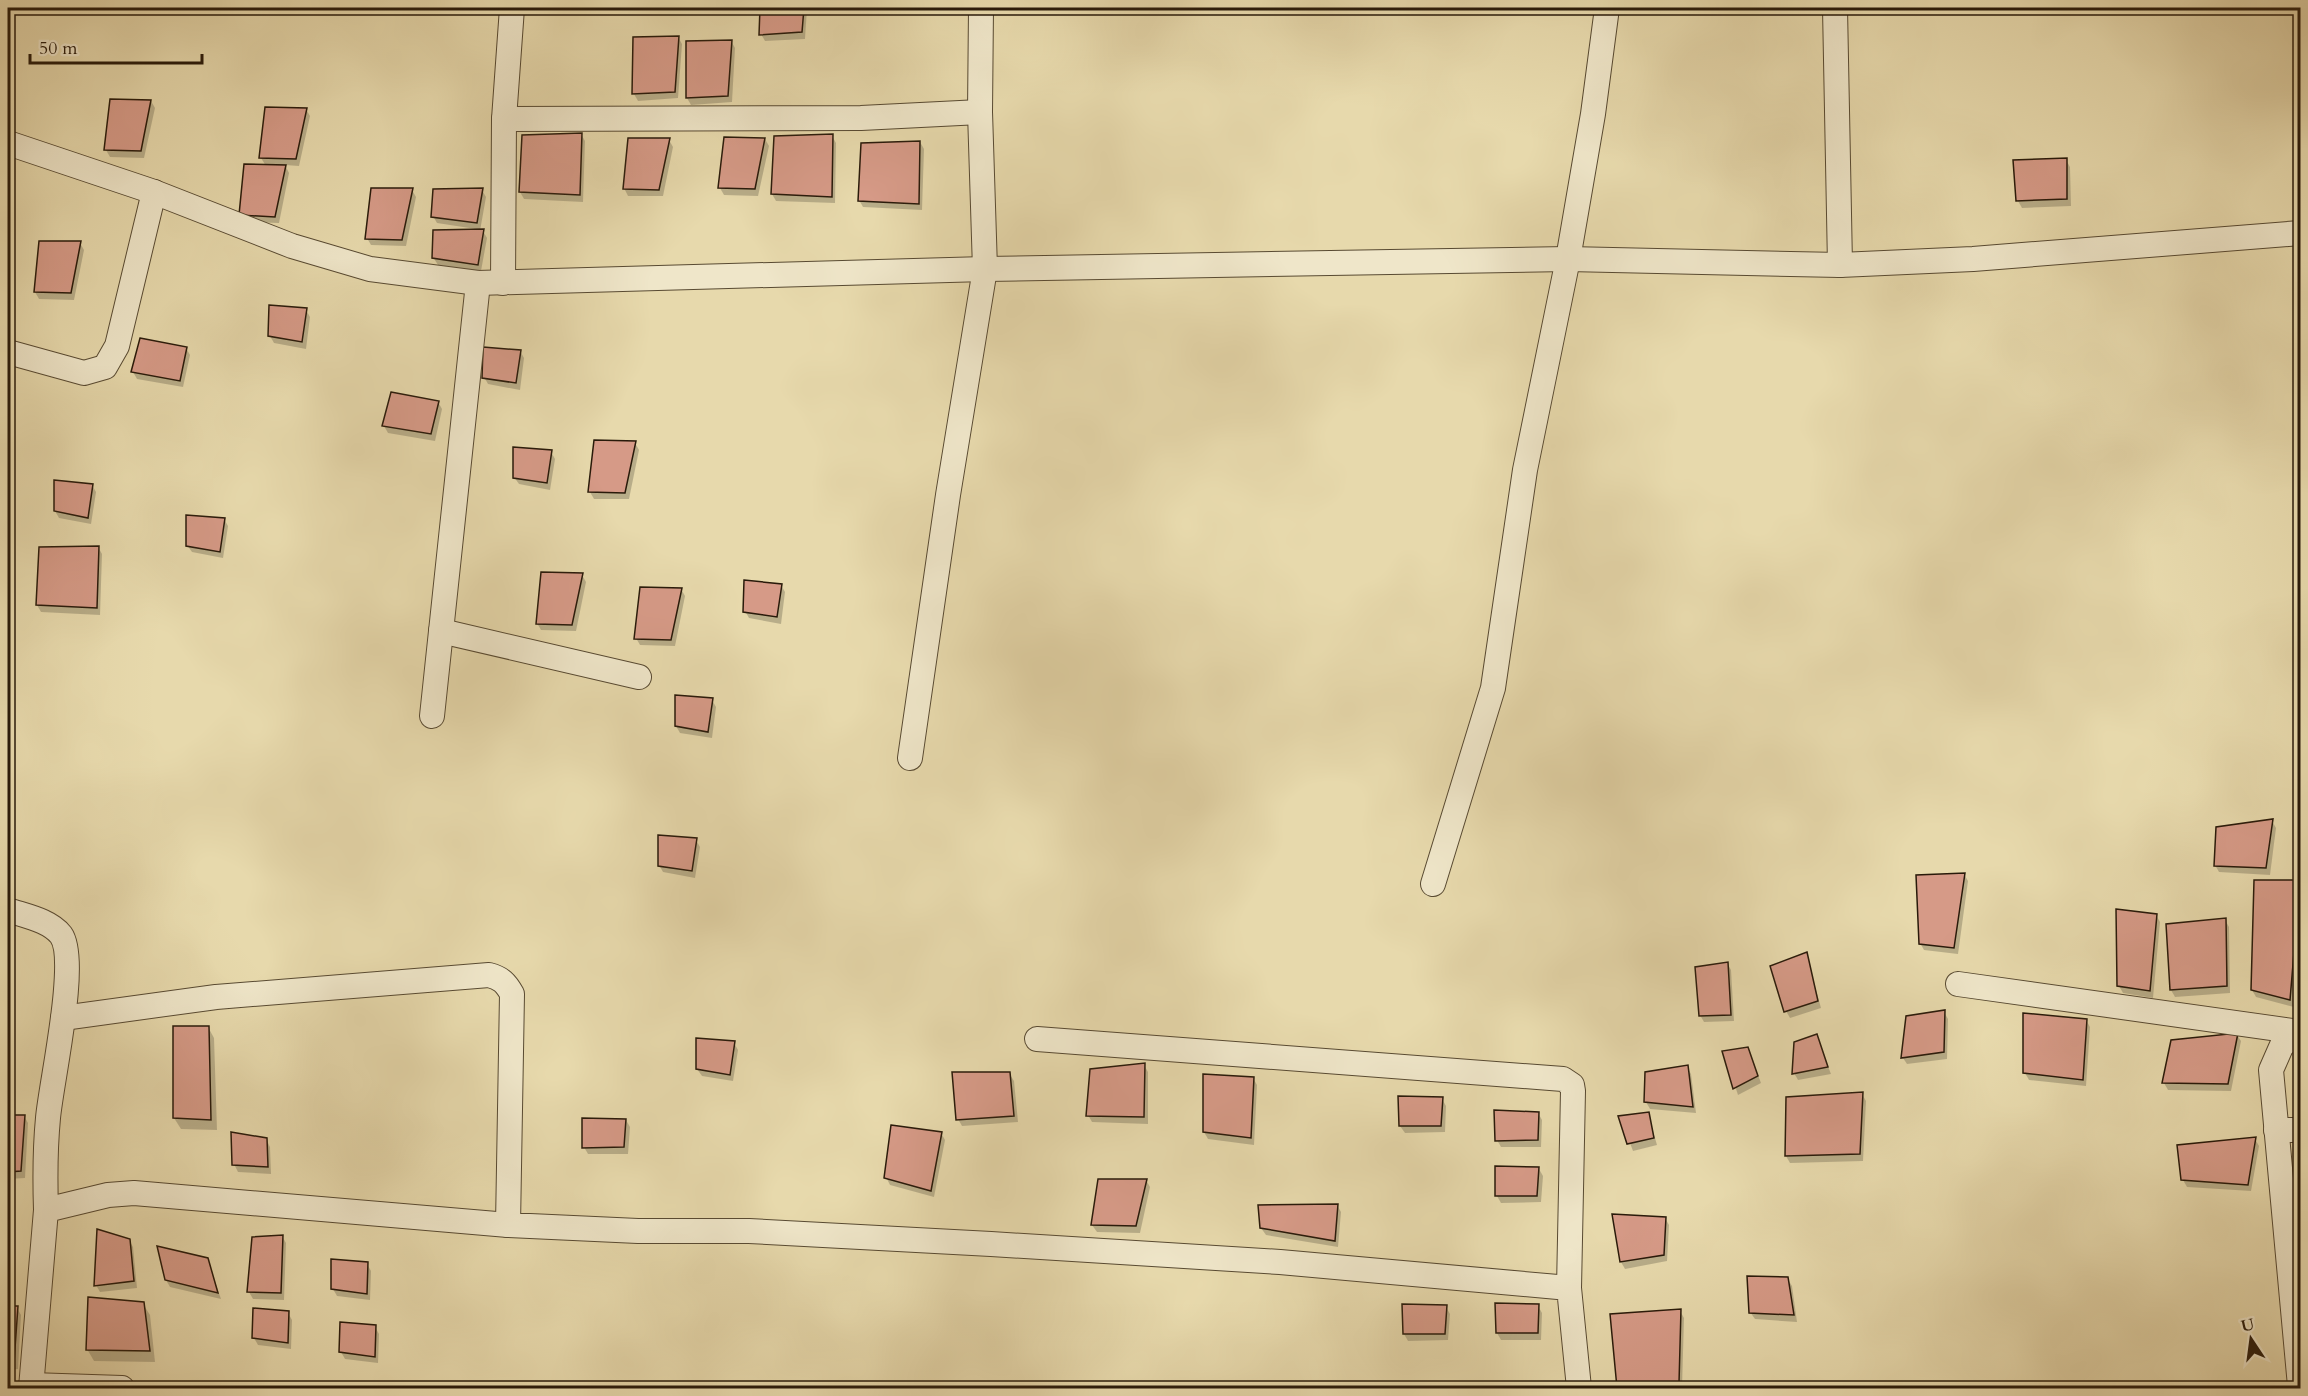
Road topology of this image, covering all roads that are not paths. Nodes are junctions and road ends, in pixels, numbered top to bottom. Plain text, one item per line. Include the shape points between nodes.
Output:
1 (512, 8) edge
2 (981, 8) edge
3 (1607, 8) edge
4 (1835, 8) edge
5 (980, 112) junction
6 (504, 119) junction
7 (8, 144) edge
8 (154, 192) junction
9 (2301, 233) edge
10 (1568, 259) junction
11 (1840, 265) junction
12 (985, 269) junction
13 (503, 283) junction
14 (478, 284) junction
15 (8, 352) edge
16 (441, 631) junction
17 (639, 677) dead end
18 (432, 716) dead end
19 (910, 758) dead end
20 (1433, 884) dead end
21 (8, 910) edge
22 (1958, 984) dead end
23 (63, 1018) junction
24 (2301, 1033) edge
25 (1036, 1039) dead end
26 (2276, 1130) junction
27 (2301, 1130) edge
28 (46, 1210) junction
29 (508, 1225) junction
30 (2294, 1254) edge
31 (1569, 1288) junction
32 (2301, 1386) edge
33 (31, 1387) edge
34 (122, 1389) edge
35 (1580, 1389) edge

1 - 6 street
2 - 5 street
3 - 10 street
4 - 11 street
5 - 6 street via 861,118
5 - 12 street
6 - 13 street
7 - 8 street
8 - 14 street via 291,246 370,268
8 - 15 street via 117,346 105,367 84,373
9 - 11 street via 1984,259
10 - 11 street
10 - 12 street
10 - 20 street via 1525,470 1493,688
12 - 13 street
12 - 19 street
13 - 14 street
14 - 16 street
16 - 17 street
16 - 18 street
21 - 23 street via 51,925 62,937 66,954
22 - 24 street
23 - 28 street via 47,1126
23 - 29 street via 216,996 499,977 512,994
24 - 26 street via 2282,1045 2271,1070
25 - 31 street via 1563,1079 1572,1085 1573,1091
26 - 27 street
26 - 30 street
28 - 29 street via 134,1193
28 - 33 street
29 - 31 street via 749,1231 1014,1245 1280,1262
30 - 32 street
31 - 35 street
33 - 34 street

